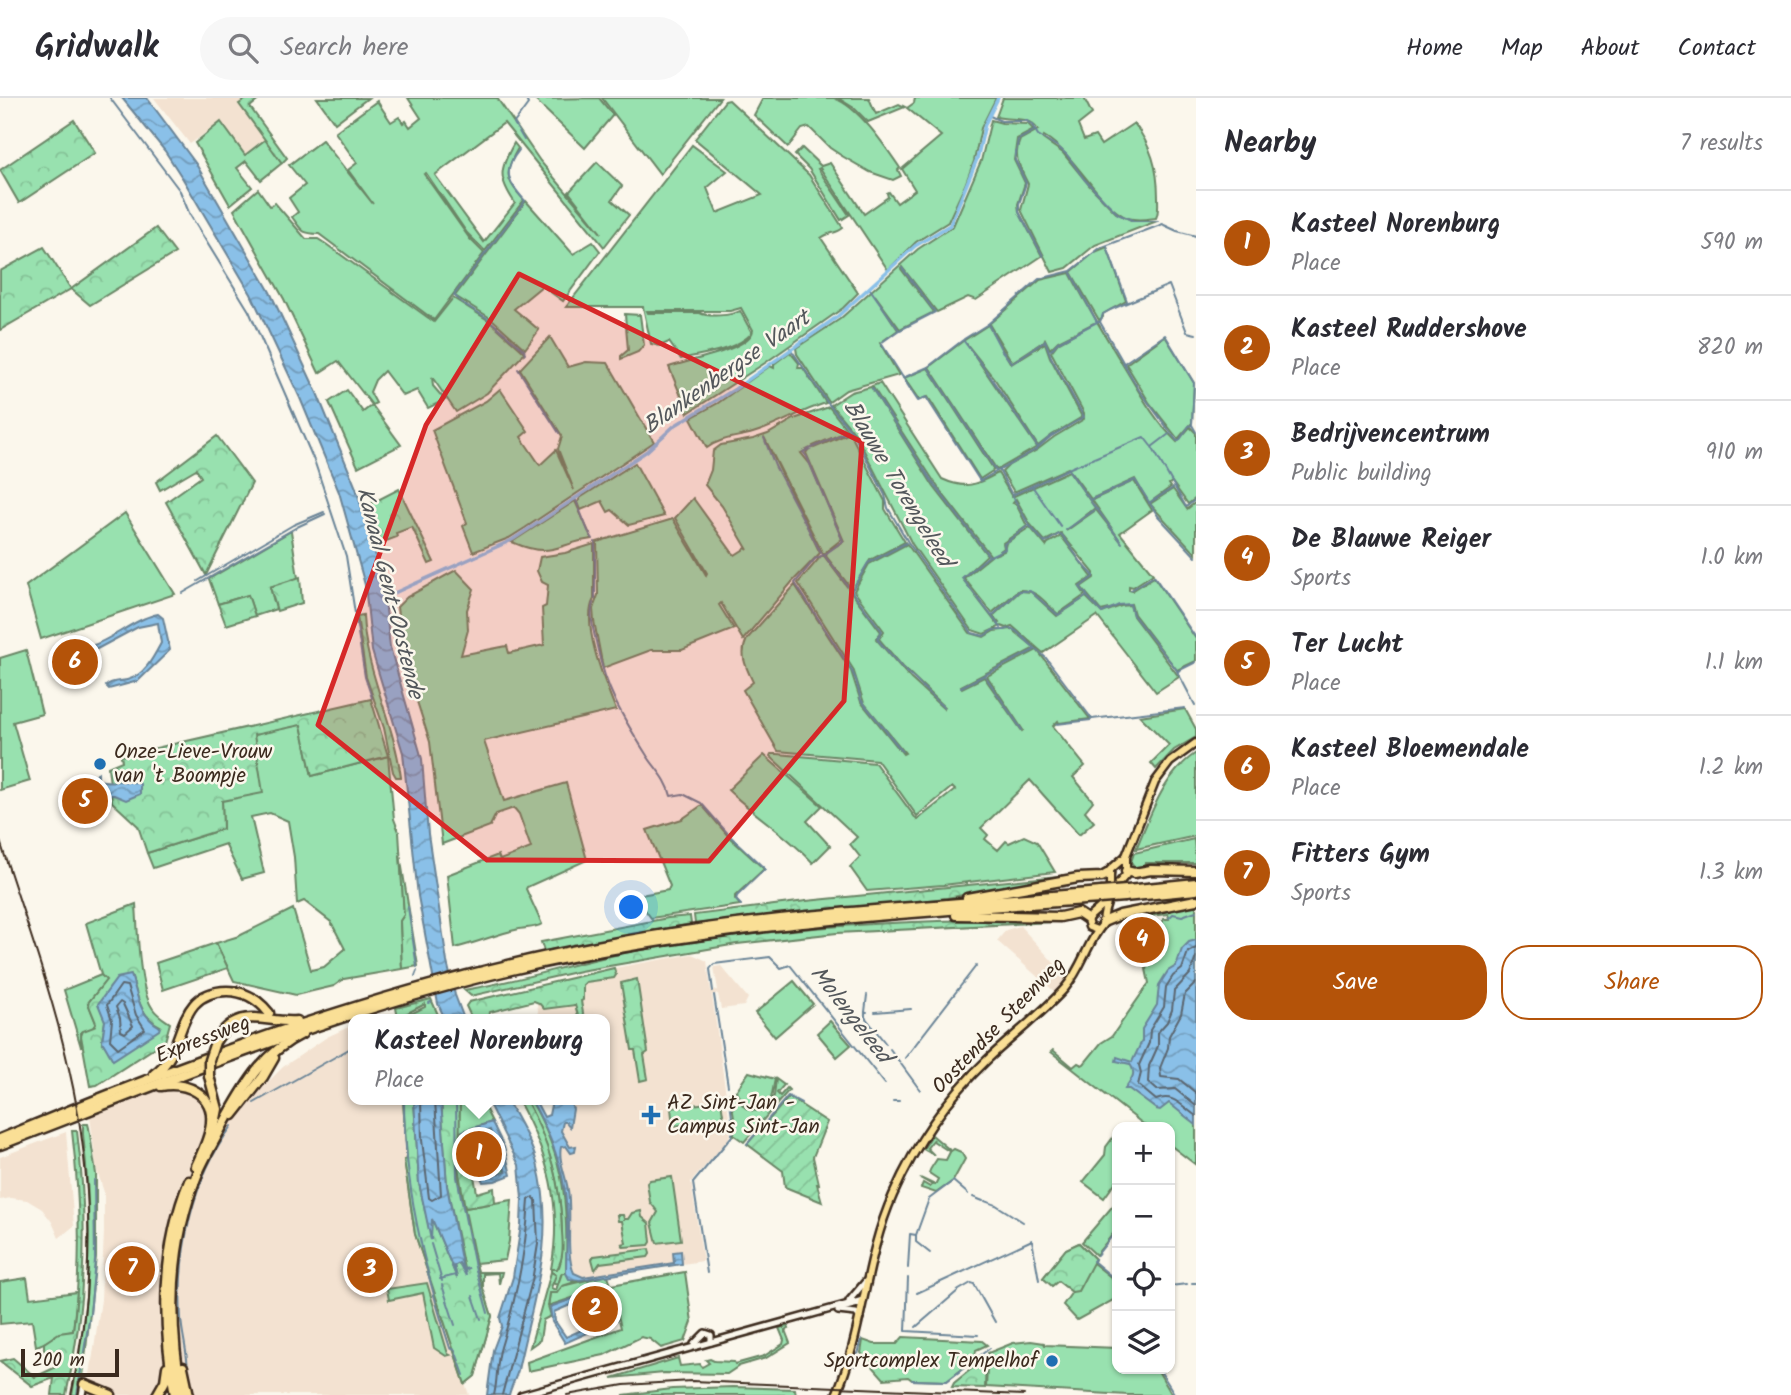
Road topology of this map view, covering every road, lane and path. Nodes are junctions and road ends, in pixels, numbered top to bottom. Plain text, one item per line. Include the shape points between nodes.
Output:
1 (1196, 743) edge
2 (1123, 867) junction
3 (1196, 871) edge
4 (1110, 876) junction
5 (1196, 883) edge
6 (1196, 890) edge
7 (1125, 893) junction
8 (1101, 899) junction
9 (1196, 900) edge
10 (937, 906) junction
11 (921, 913) junction
12 (1103, 918) junction
13 (1087, 919) junction
14 (1094, 929) junction
15 (467, 978) junction
16 (410, 993) junction
17 (269, 1013) dead end
18 (350, 1014) edge
19 (348, 1015) edge
20 (321, 1017) junction
21 (330, 1021) junction
22 (274, 1058) dead end
23 (139, 1087) junction
24 (15, 1136) junction
25 (0, 1137) edge
26 (0, 1146) edge
27 (211, 1148) junction
28 (199, 1160) junction
29 (866, 1280) junction
30 (173, 1297) junction
31 (862, 1302) junction
32 (847, 1303) junction
33 (828, 1311) junction
34 (860, 1318) junction
35 (168, 1339) junction
36 (711, 1339) junction
37 (702, 1342) junction
38 (167, 1367) junction
39 (84, 1384) joint
40 (82, 1395) edge
41 (111, 1395) edge
42 (157, 1395) edge
43 (170, 1395) edge
44 (175, 1395) edge
45 (182, 1395) edge
46 (191, 1395) edge
47 (523, 1395) edge
48 (836, 1395) edge

1 - 2 main road via 1161,772
2 - 3 highway via 1133,873
2 - 4 main road via 1111,867
2 - 12 main road, Oostendse Steenweg via 1125,877 1114,887
4 - 8 main road via 1111,886
4 - 10 highway
5 - 7 highway
6 - 7 highway
7 - 8 highway, bridge
8 - 10 highway
8 - 11 highway
8 - 13 main road
9 - 12 highway
10 - 15 highway via 684,930 583,948
11 - 13 highway via 1054,917 1078,913
11 - 15 highway via 690,936
12 - 14 main road, Oostendse Steenweg
13 - 14 main road
14 - 29 main road, Oostendse Steenweg via 1074,977 985,1062 929,1130 892,1196
15 - 16 highway
16 - 18 highway, Expressweg
16 - 20 highway, Expressweg
17 - 23 highway via 240,992 207,996 182,1020 169,1060
19 - 21 highway, Expressweg
20 - 23 highway, Expressweg
20 - 28 highway, bridge via 245,1019 230,1026 215,1042 209,1076 218,1116
21 - 23 highway, Expressweg
21 - 27 highway via 282,1045 259,1066
22 - 27 highway
23 - 24 highway, Expressweg
23 - 28 highway via 178,1084 202,1096 211,1124
24 - 25 highway, Expressweg
24 - 26 highway, Expressweg
27 - 30 highway via 183,1220
28 - 35 highway via 172,1234 166,1284
29 - 31 main road, Oostendse Steenweg
29 - 32 main road
30 - 45 highway
30 - 46 highway
31 - 32 main road
31 - 33 main road
31 - 34 main road, Oostendse Steenweg
32 - 33 main road
33 - 34 main road via 854,1312
33 - 36 main road
34 - 48 main road, Oostendse Steenweg
35 - 38 highway
35 - 44 highway
36 - 37 main road
36 - 37 main road via 705,1332
37 - 47 main road
38 - 42 highway
38 - 43 highway
39 - 40 main road
39 - 41 highway

